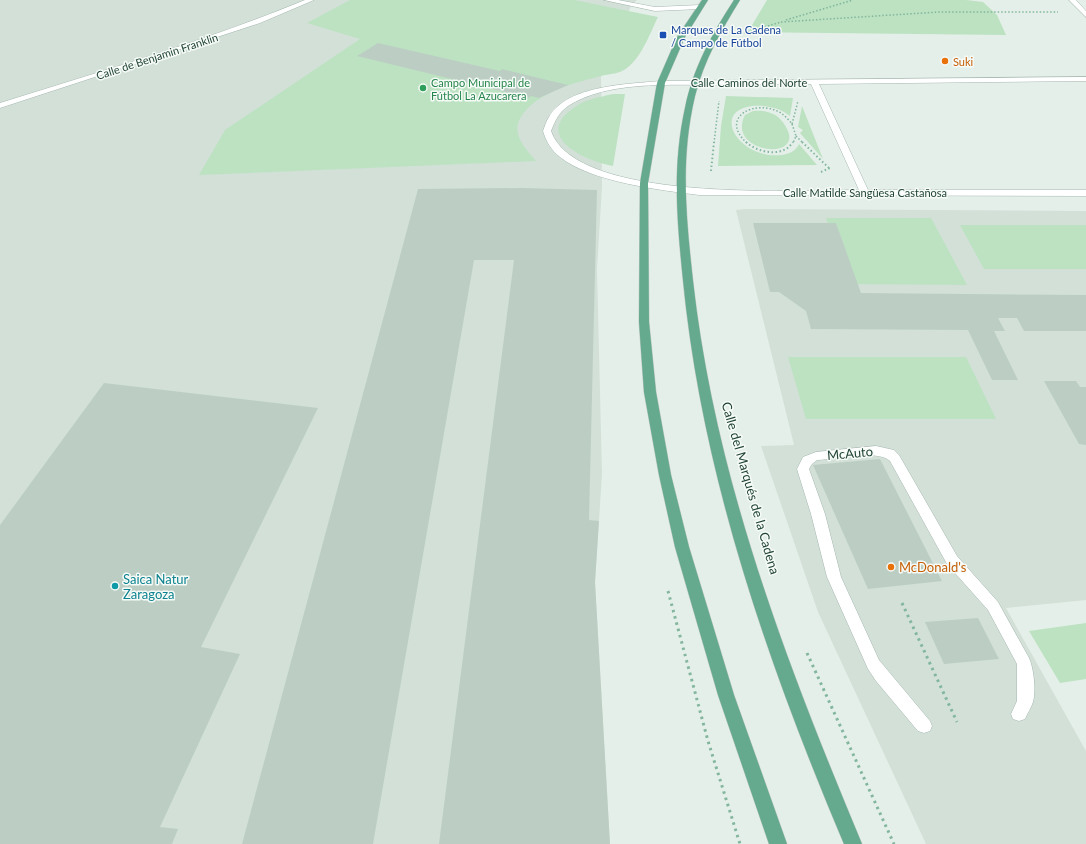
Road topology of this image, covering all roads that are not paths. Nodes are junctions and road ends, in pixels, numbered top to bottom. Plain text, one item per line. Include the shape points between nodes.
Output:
1 (311, 0) edge
2 (607, 0) edge
3 (737, 0) edge
4 (1072, 0) edge
5 (703, 3) edge
6 (1086, 15) edge
7 (1086, 79) edge
8 (814, 81) junction
9 (696, 82) junction
10 (661, 83) junction
11 (0, 106) edge
12 (644, 183) junction
13 (679, 189) junction
14 (865, 192) junction
15 (1086, 192) edge
16 (1019, 714) dead end
17 (924, 726) dead end
18 (778, 844) edge
19 (853, 844) edge

1 - 11 street, Calle de Benjamin Franklin via 258,22 188,46
2 - 5 street via 656,9
3 - 9 main road, Calle del Marqués de la Cadena via 704,56
4 - 6 street
5 - 10 main road via 676,45
7 - 8 street, Calle Caminos del Norte
8 - 9 street, Calle Caminos del Norte
8 - 14 street
9 - 10 street, Calle Caminos del Norte
9 - 13 main road, Calle del Marqués de la Cadena via 685,130
10 - 12 main road
10 - 12 street, Calle Caminos del Norte via 603,90 566,103 555,112 547,131 557,150 570,160 592,170
12 - 13 street, Calle Matilde Sangüesa Castañosa
12 - 18 main road via 644,322 650,392 666,475 682,547 726,695
13 - 14 street, Calle Matilde Sangüesa Castañosa via 712,192
13 - 19 main road, Calle del Marqués de la Cadena via 689,293 707,411 720,467 747,561 792,693
14 - 15 street, Calle Matilde Sangüesa Castañosa
16 - 17 street, McAuto via 1025,702 1024,663 993,606 952,560 895,458 890,453 876,450 809,458 803,469 818,514 834,577 877,670

